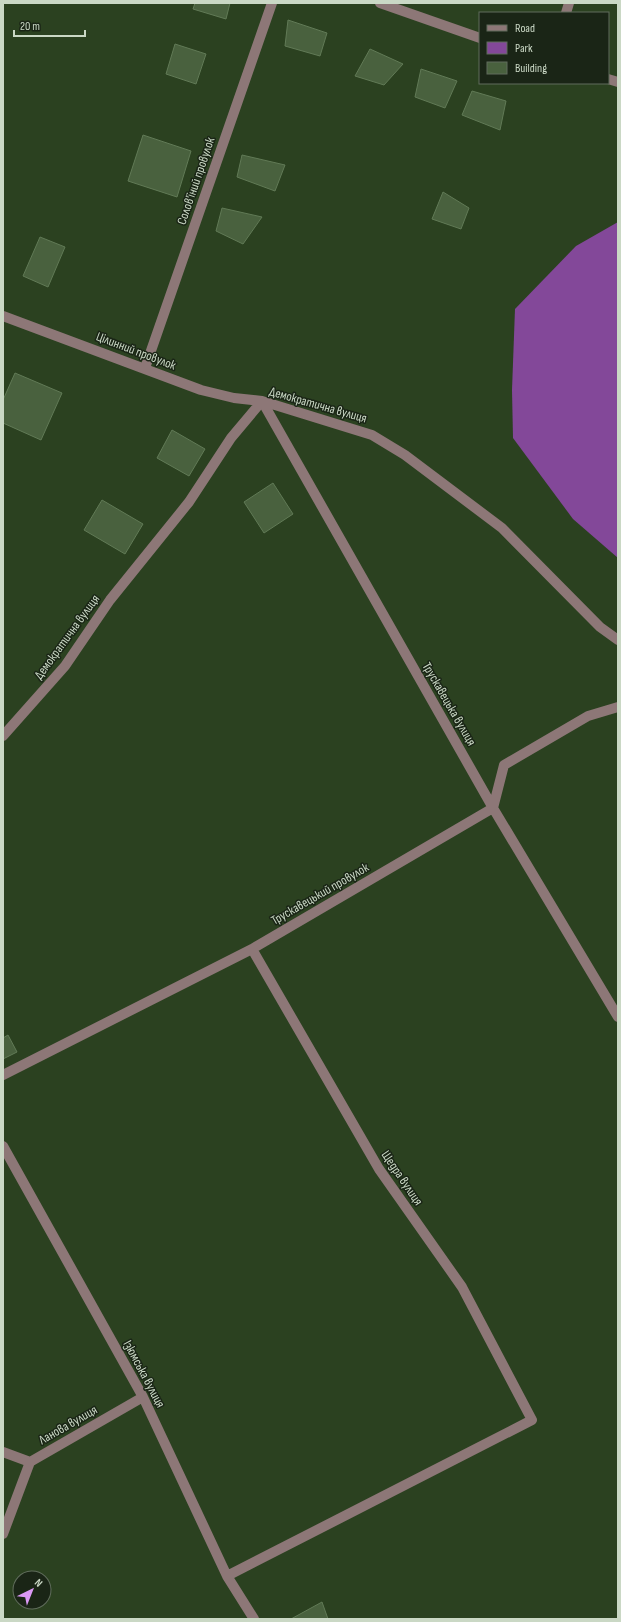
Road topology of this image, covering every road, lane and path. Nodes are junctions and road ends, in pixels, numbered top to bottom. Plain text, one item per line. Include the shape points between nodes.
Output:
1 (272, 3) edge
2 (380, 3) edge
3 (479, 38) edge
4 (3, 316) edge
5 (145, 368) junction
6 (262, 401) junction
7 (618, 640) edge
8 (618, 707) edge
9 (3, 736) edge
10 (493, 808) junction
11 (252, 949) junction
12 (618, 1018) edge
13 (3, 1075) edge
14 (3, 1146) edge
15 (143, 1397) junction
16 (3, 1452) edge
17 (30, 1462) junction
18 (3, 1534) edge
19 (227, 1576) junction
20 (254, 1619) edge

1 - 5 street, Солов'їний провулок
2 - 3 street
4 - 5 street, Цілинний провулок
5 - 6 street, Цілинний провулок via 201,390 234,398
6 - 7 street, Демократична вулиця via 372,435 405,455 502,528 600,627
6 - 9 street, Демократична вулиця via 231,438 189,502 110,600 65,666
6 - 10 street, Трускавецька вулиця
8 - 10 street via 588,716 504,765
10 - 11 street, Трускавецький провулок
10 - 12 street, Трускавецька вулиця
11 - 13 street, Трускавецький провулок
11 - 19 street, Щедра вулиця via 379,1169 462,1288 532,1420
14 - 15 street, Ізюмська вулиця
15 - 17 street, Ланова вулиця
15 - 19 street, Ізюмська вулиця
16 - 17 street
17 - 18 street
19 - 20 street, Ізюмська вулиця

